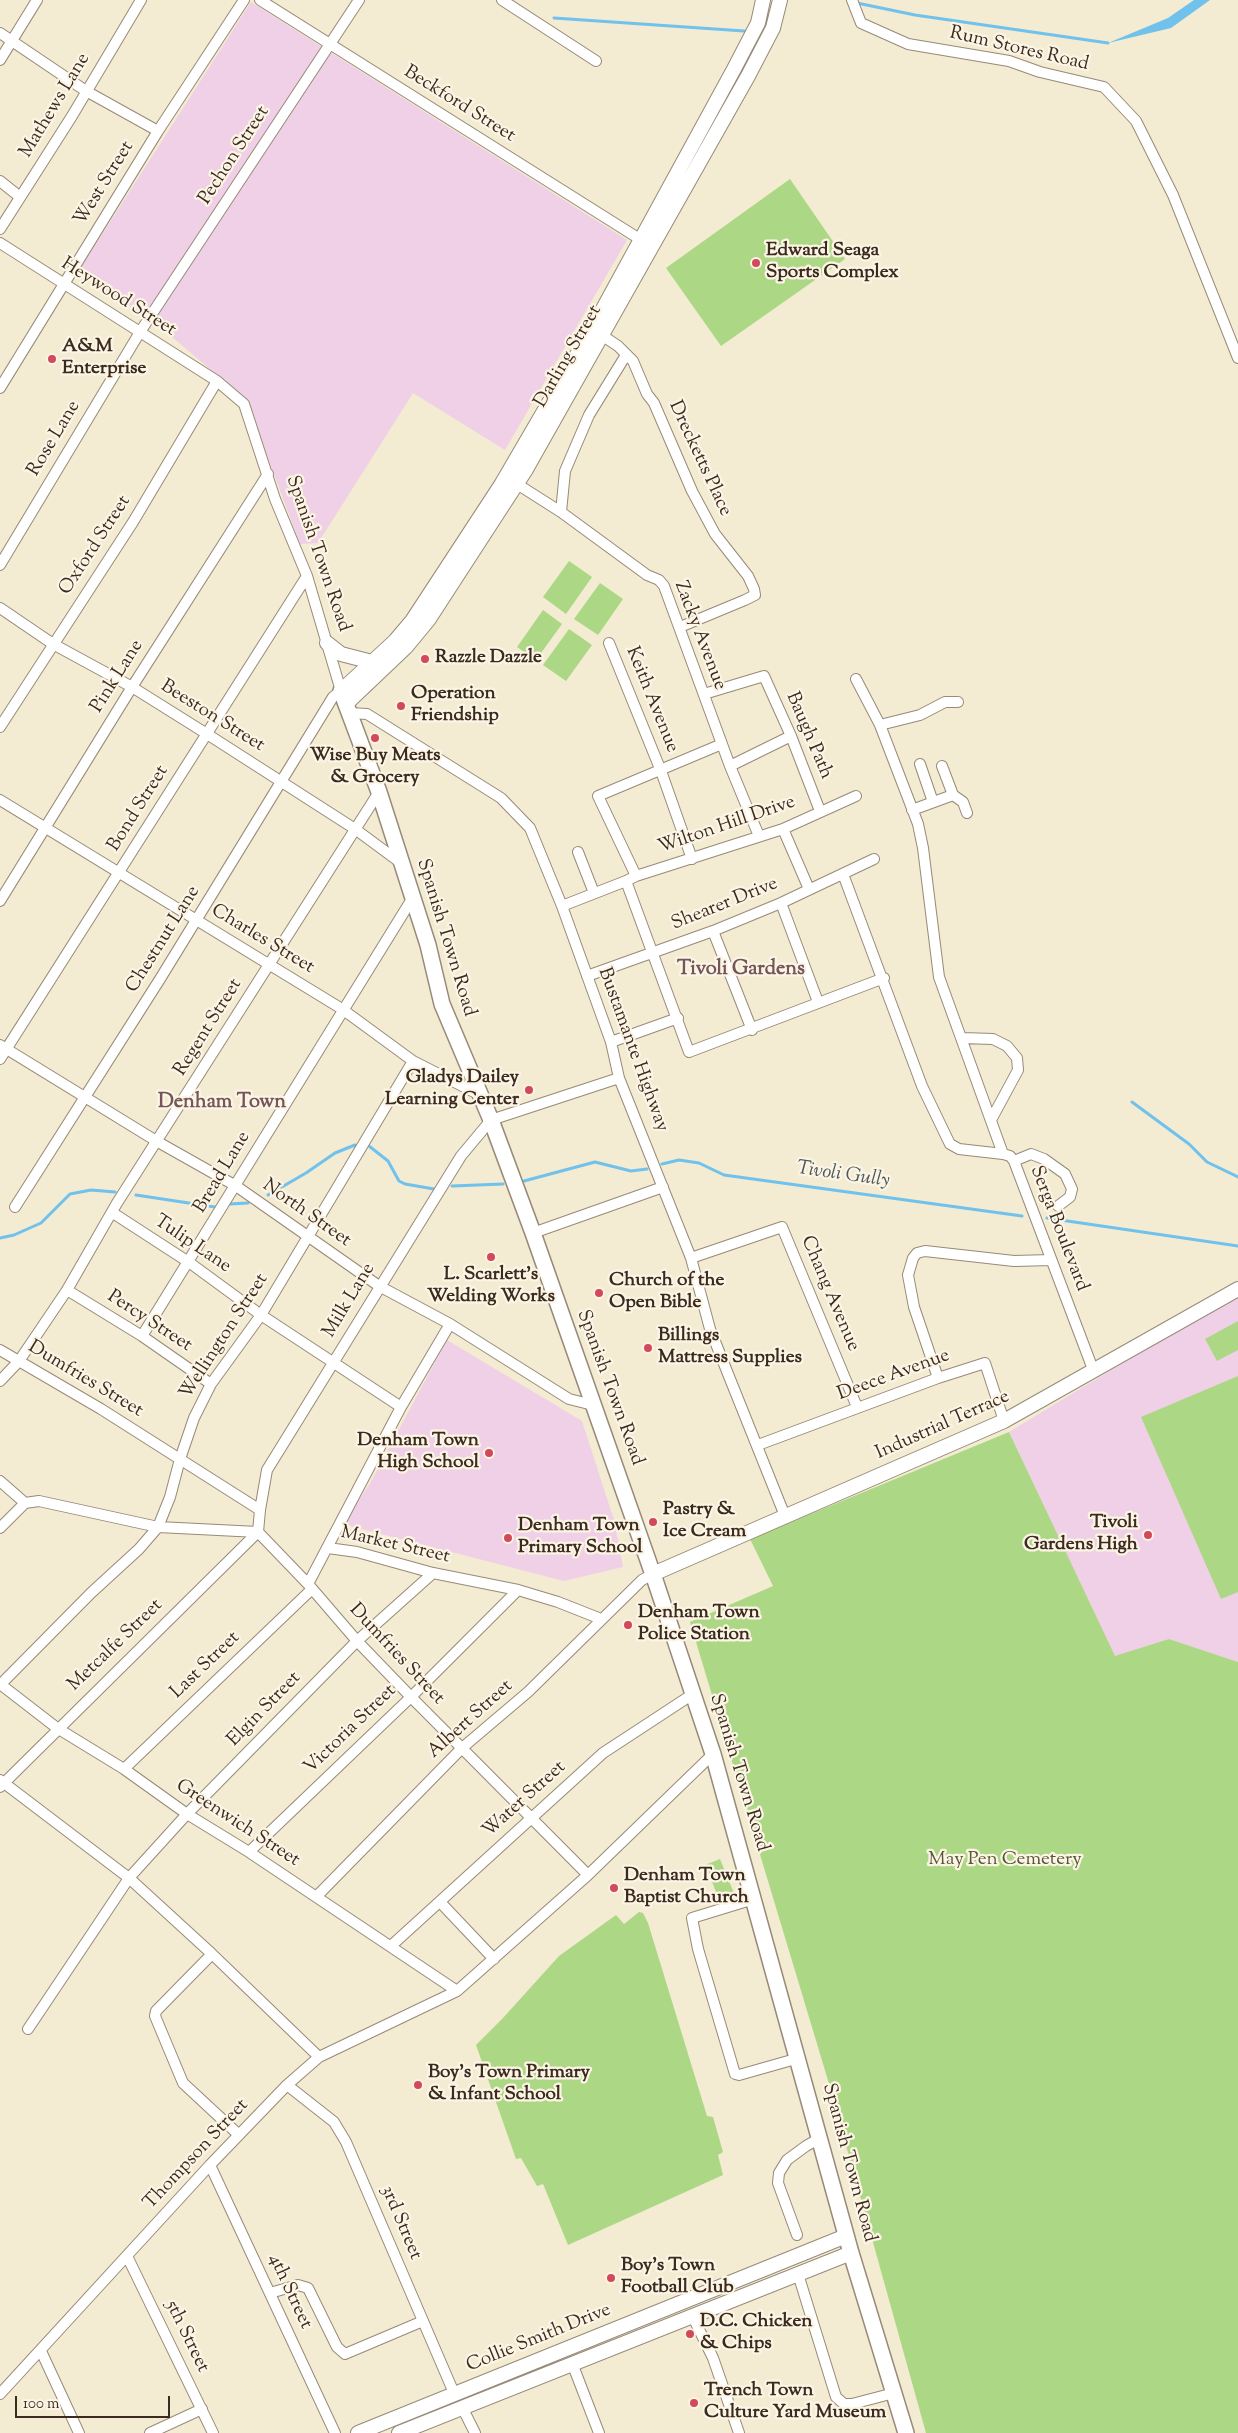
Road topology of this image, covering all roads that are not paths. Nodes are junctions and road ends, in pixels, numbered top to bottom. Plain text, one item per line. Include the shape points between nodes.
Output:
1 (36, 0) edge
2 (140, 0) edge
3 (244, 0) edge
4 (260, 0) edge
5 (359, 0) edge
6 (502, 0) edge
7 (763, 0) edge
8 (780, 0) edge
9 (852, 0) edge
10 (0, 33) edge
11 (12, 41) junction
12 (330, 44) junction
13 (0, 60) edge
14 (596, 61) dead end
15 (734, 69) junction
16 (748, 76) junction
17 (86, 90) junction
18 (158, 131) junction
19 (0, 181) edge
20 (20, 197) junction
21 (0, 229) edge
22 (640, 240) junction
23 (0, 243) edge
24 (653, 247) junction
25 (63, 284) junction
26 (140, 332) junction
27 (598, 332) junction
28 (626, 355) junction
29 (1238, 358) edge
30 (217, 381) junction
31 (0, 388) edge
32 (268, 474) junction
33 (517, 484) junction
34 (561, 512) junction
35 (0, 565) edge
36 (307, 576) junction
37 (0, 608) edge
38 (680, 627) junction
39 (327, 643) junction
40 (609, 643) dead end
41 (53, 644) junction
42 (372, 662) junction
43 (856, 679) dead end
44 (132, 687) junction
45 (704, 694) junction
46 (958, 702) dead end
47 (346, 703) junction
48 (880, 725) junction
49 (0, 727) edge
50 (206, 734) junction
51 (791, 736) junction
52 (722, 744) junction
53 (920, 764) dead end
54 (730, 766) junction
55 (942, 766) dead end
56 (661, 771) junction
57 (282, 783) junction
58 (378, 792) junction
59 (954, 795) junction
60 (856, 796) dead end
61 (0, 800) edge
62 (933, 802) junction
63 (912, 810) junction
64 (820, 811) junction
65 (967, 813) dead end
66 (46, 828) junction
67 (354, 829) junction
68 (783, 829) junction
69 (759, 836) junction
70 (578, 852) dead end
71 (692, 858) junction
72 (874, 859) dead end
73 (401, 863) junction
74 (121, 871) junction
75 (843, 874) junction
76 (636, 876) junction
77 (626, 881) junction
78 (809, 889) junction
79 (594, 893) junction
80 (412, 899) junction
81 (0, 901) edge
82 (782, 903) junction
83 (562, 906) junction
84 (196, 920) junction
85 (713, 931) junction
86 (651, 953) junction
87 (269, 966) junction
88 (587, 976) junction
89 (884, 978) junction
90 (818, 1002) junction
91 (342, 1009) junction
92 (678, 1018) junction
93 (752, 1030) junction
94 (962, 1038) junction
95 (611, 1042) junction
96 (3, 1047) edge
97 (0, 1059) edge
98 (413, 1061) junction
99 (619, 1078) junction
100 (480, 1095) junction
101 (85, 1098) junction
102 (491, 1120) junction
103 (991, 1120) junction
104 (158, 1142) junction
105 (1003, 1154) junction
106 (1014, 1162) junction
107 (236, 1186) junction
108 (663, 1187) junction
109 (1058, 1206) dead end
110 (15, 1207) dead end
111 (113, 1213) junction
112 (533, 1232) junction
113 (308, 1238) junction
114 (692, 1258) junction
115 (1052, 1260) junction
116 (190, 1263) junction
117 (379, 1286) junction
118 (1238, 1289) edge
119 (67, 1290) junction
120 (261, 1315) junction
121 (450, 1324) junction
122 (142, 1336) junction
123 (0, 1350) edge
124 (19, 1361) junction
125 (334, 1362) junction
126 (1094, 1372) junction
127 (938, 1378) junction
128 (0, 1381) edge
129 (211, 1384) junction
130 (593, 1405) junction
131 (401, 1407) junction
132 (857, 1407) junction
133 (1004, 1421) junction
134 (758, 1444) junction
135 (180, 1459) junction
136 (0, 1482) edge
137 (25, 1503) junction
138 (260, 1510) junction
139 (785, 1516) junction
140 (158, 1526) junction
141 (0, 1528) edge
142 (258, 1532) junction
143 (328, 1548) junction
144 (433, 1573) junction
145 (652, 1574) junction
146 (310, 1587) junction
147 (518, 1590) junction
148 (601, 1620) junction
149 (357, 1641) junction
150 (0, 1685) edge
151 (693, 1694) junction
152 (410, 1697) junction
153 (58, 1728) junction
154 (462, 1748) junction
155 (713, 1754) junction
156 (124, 1769) junction
157 (1, 1783) edge
158 (187, 1814) junction
159 (529, 1819) junction
160 (249, 1852) junction
161 (588, 1875) junction
162 (128, 1878) junction
163 (317, 1896) junction
164 (754, 1899) junction
165 (440, 1902) junction
166 (392, 1946) junction
167 (212, 1954) junction
168 (494, 1959) junction
169 (457, 1991) junction
170 (28, 2029) dead end
171 (319, 2057) junction
172 (799, 2058) junction
173 (288, 2085) junction
174 (239, 2135) junction
175 (820, 2138) junction
176 (210, 2165) junction
177 (797, 2235) dead end
178 (846, 2236) junction
179 (851, 2253) junction
180 (126, 2256) junction
181 (798, 2274) junction
182 (270, 2293) junction
183 (692, 2315) junction
184 (423, 2321) junction
185 (41, 2352) junction
186 (572, 2363) junction
187 (454, 2393) junction
188 (894, 2393) junction
189 (0, 2394) edge
190 (462, 2407) junction
191 (202, 2409) junction
192 (79, 2433) edge
193 (150, 2433) edge
194 (213, 2433) edge
195 (335, 2433) edge
196 (358, 2433) edge
197 (398, 2433) edge
198 (475, 2433) edge
199 (599, 2433) edge
200 (739, 2433) edge
201 (906, 2433) edge

1 - 11 street
2 - 17 street, Mathews Lane
3 - 18 street, West Street
4 - 12 street, Beckford Street
5 - 12 street, Pechon Street
6 - 14 street
7 - 15 street via 758,23
8 - 16 street, Darling Street via 773,28
9 - 29 street, Rum Stores Road via 861,23 908,44 1009,61 1040,72 1104,86 1136,120 1173,195
10 - 11 street
11 - 13 street
11 - 17 street
12 - 22 street, Beckford Street
12 - 26 street, Pechon Street
15 - 16 street
15 - 22 street, Darling Street
16 - 24 street, Darling Street
17 - 18 street
17 - 20 street, Mathews Lane
18 - 25 street, West Street
19 - 20 street
20 - 21 street, Mathews Lane
22 - 24 street, Beckford Street
22 - 27 street, Darling Street
23 - 25 street, Heywood Street
24 - 27 street, Darling Street
25 - 26 street, Heywood Street
25 - 31 street, West Street
26 - 30 street, Heywood Street
26 - 35 street, Rose Lane
27 - 28 street, Drecketts Place
27 - 33 street, Darling Street
27 - 42 street, Darling Street via 419,612
28 - 34 street via 589,415 565,471
28 - 38 street, Drecketts Place via 654,403 692,491 715,534 754,588 755,595
30 - 32 street, Spanish Town Road via 244,404
30 - 41 street, Oxford Street via 133,522
32 - 36 street, Spanish Town Road
32 - 44 street, Pink Lane
33 - 34 street, Zacky Avenue
33 - 47 street, Darling Street via 424,625 406,647
34 - 38 street, Zacky Avenue via 659,580
36 - 39 street, Spanish Town Road
36 - 50 street, Bond Street
37 - 41 street, Beeston Street
38 - 45 street, Zacky Avenue
39 - 42 street via 341,654
39 - 47 street, Spanish Town Road
40 - 56 street, Keith Avenue
41 - 44 street, Beeston Street
41 - 49 street, Oxford Street
42 - 47 street, Darling Street
43 - 48 street
44 - 50 street, Beeston Street
44 - 66 street, Pink Lane
45 - 51 street, Baugh Path via 764,676
45 - 52 street, Zacky Avenue
46 - 48 street via 945,702 920,715
47 - 57 street, Chestnut Lane via 333,697
47 - 58 main road, Spanish Town Road
47 - 83 street, Bustamante Highway via 501,798 530,828
48 - 63 street
50 - 57 street, Beeston Street
50 - 74 street, Bond Street
51 - 54 street
51 - 64 street, Baugh Path
52 - 54 street, Zacky Avenue
52 - 56 street
53 - 62 street
54 - 69 street, Zacky Avenue
55 - 59 street
56 - 71 street, Keith Avenue
56 - 76 street via 598,796
57 - 67 street, Beeston Street
57 - 84 street, Chestnut Lane
58 - 67 street, Regent Street
58 - 73 main road, Spanish Town Road
59 - 62 street
59 - 65 street via 963,802
60 - 64 street, Wilton Hill Drive
61 - 66 street, Charles Street
62 - 63 street
63 - 94 street via 923,848 939,977
64 - 68 street, Wilton Hill Drive
66 - 74 street, Charles Street
66 - 81 street, Pink Lane
67 - 73 street, Beeston Street
67 - 87 street, Regent Street
68 - 69 street, Wilton Hill Drive
68 - 78 street
69 - 71 street, Wilton Hill Drive
70 - 79 street
71 - 76 street, Wilton Hill Drive
72 - 75 street, Shearer Drive
73 - 80 main road, Spanish Town Road
74 - 84 street, Charles Street
74 - 96 street, Bond Street
75 - 78 street, Shearer Drive
75 - 89 street, Serga Boulevard
76 - 77 street, Wilton Hill Drive
77 - 79 street
77 - 86 street
78 - 82 street, Shearer Drive
79 - 83 street
80 - 91 street, Bread Lane
80 - 100 main road, Spanish Town Road via 428,945 442,1004
82 - 85 street, Shearer Drive
82 - 90 street
83 - 88 street, Bustamante Highway
84 - 87 street, Charles Street
84 - 101 street, Chestnut Lane
85 - 86 street, Shearer Drive
85 - 93 street
86 - 88 street, Shearer Drive
86 - 92 street
87 - 91 street, Charles Street
87 - 104 street, Regent Street
88 - 95 street, Bustamante Highway
89 - 90 street
89 - 105 street, Serga Boulevard via 922,1086 950,1144
90 - 93 street
91 - 98 street, Charles Street
91 - 107 street, Bread Lane
92 - 93 street via 689,1052
92 - 95 street
94 - 103 street
94 - 103 street via 993,1039 1007,1046 1018,1058 1018,1070
95 - 99 street, Bustamante Highway
96 - 97 street, Bond Street
96 - 101 street, North Street
98 - 100 street, Charles Street
98 - 113 street, Wellington Street
99 - 102 street
99 - 108 street, Bustamante Highway
100 - 102 main road, Spanish Town Road
101 - 104 street, North Street
101 - 110 street, Chestnut Lane
102 - 112 main road, Spanish Town Road
102 - 117 street, Milk Lane via 461,1156
103 - 105 street
104 - 107 street, North Street
104 - 111 street, Regent Street
105 - 106 street, Serga Boulevard
106 - 109 street via 1031,1154 1065,1174 1072,1189 1070,1197
106 - 115 street, Serga Boulevard
107 - 113 street, North Street
107 - 116 street, Bread Lane
108 - 112 street
108 - 114 street, Bustamante Highway
111 - 116 street, Tulip Lane
111 - 119 street, Regent Street
112 - 130 main road, Spanish Town Road
113 - 117 street, North Street
113 - 120 street, Wellington Street
114 - 132 street, Chang Avenue via 782,1227
114 - 134 street, Bustamante Highway via 710,1329
115 - 126 street, Serga Boulevard
115 - 127 street via 1014,1262 925,1251 917,1253 908,1275 914,1307
116 - 120 street, Tulip Lane
116 - 122 street, Bread Lane
117 - 121 street, North Street
117 - 125 street, Milk Lane
118 - 126 street, Industrial Terrace
119 - 122 street, Percy Street
119 - 124 street, Regent Street
120 - 125 street, Tulip Lane
120 - 129 street, Wellington Street
121 - 130 street, North Street via 569,1400
121 - 131 street
122 - 129 street, Percy Street
123 - 124 street, Dumfries Street
124 - 128 street, Regent Street
124 - 135 street, Dumfries Street
125 - 131 street, Tulip Lane
125 - 138 street, Milk Lane via 267,1470
126 - 133 street, Industrial Terrace
127 - 132 street, Deece Avenue
127 - 133 street, Deece Avenue via 985,1363
129 - 135 street, Wellington Street via 194,1418
130 - 145 main road, Spanish Town Road
131 - 143 street
132 - 134 street, Deece Avenue
133 - 139 street, Industrial Terrace
134 - 139 street, Bustamante Highway
135 - 138 street, Dumfries Street
135 - 140 street, Wellington Street
136 - 137 street
137 - 140 street via 38,1501
137 - 141 street
138 - 142 street
139 - 145 street, Industrial Terrace
140 - 142 street
140 - 150 street, Wellington Street via 139,1549 90,1593
142 - 146 street
142 - 153 street, Metcalfe Street
143 - 144 street, Market Street via 357,1552
143 - 146 street, Market Street
144 - 147 street, Market Street
144 - 149 street, Elgin Street
145 - 148 street, Albert Street
145 - 151 main road, Spanish Town Road
146 - 149 street, Dumfries Street
146 - 156 street, Last Street
147 - 148 street, Market Street
147 - 152 street, Victoria Street
148 - 154 street, Albert Street via 528,1692
149 - 152 street, Dumfries Street
149 - 158 street, Elgin Street
150 - 153 street, Greenwich Street
151 - 155 main road, Spanish Town Road
151 - 159 street, Water Street via 603,1753
152 - 154 street, Dumfries Street
152 - 160 street, Victoria Street
153 - 156 street, Greenwich Street
153 - 157 street, Metcalfe Street
154 - 159 street, Dumfries Street
154 - 163 street, Albert Street
155 - 161 street, Thompson Street
155 - 164 main road, Spanish Town Road
156 - 158 street, Greenwich Street
157 - 162 street
158 - 160 street, Greenwich Street
158 - 162 street, Elgin Street
159 - 161 street, Dumfries Street
159 - 165 street, Water Street
160 - 163 street, Greenwich Street
161 - 168 street, Thompson Street
162 - 167 street
162 - 170 street, Elgin Street
163 - 166 street, Greenwich Street
164 - 172 main road, Spanish Town Road
164 - 172 street via 692,1918 698,1949 735,2074
165 - 166 street, Water Street
165 - 168 street
166 - 169 street, Greenwich Street
167 - 171 street
167 - 174 street via 156,2011 155,2016 183,2083
168 - 169 street, Thompson Street
169 - 171 street, Thompson Street
171 - 173 street, Thompson Street
172 - 175 main road, Spanish Town Road
173 - 174 street, Thompson Street
173 - 184 street, 3rd Street via 334,2122 346,2142
174 - 176 street, Thompson Street
175 - 177 street via 788,2160 779,2172 778,2183
175 - 178 main road, Spanish Town Road
176 - 180 street, Thompson Street
176 - 182 street, 4th Street
178 - 179 main road, Spanish Town Road
178 - 187 street, Collie Smith Drive
179 - 181 street, Collie Smith Drive
179 - 188 main road, Spanish Town Road
180 - 185 street, Thompson Street
180 - 191 street, 5th Street
181 - 183 street, Collie Smith Drive
181 - 188 street via 836,2397 844,2404 852,2404
182 - 184 street via 298,2285 308,2288 337,2347 345,2354
182 - 195 street, 4th Street
183 - 186 street, Collie Smith Drive
183 - 200 street via 712,2358
184 - 187 street, 3rd Street
185 - 189 street, Thompson Street
185 - 192 street
186 - 190 street, Collie Smith Drive
186 - 199 street
187 - 196 street, Collie Smith Drive
188 - 201 main road, Spanish Town Road
190 - 197 street, Collie Smith Drive
190 - 198 street
191 - 193 street
191 - 194 street, 5th Street

